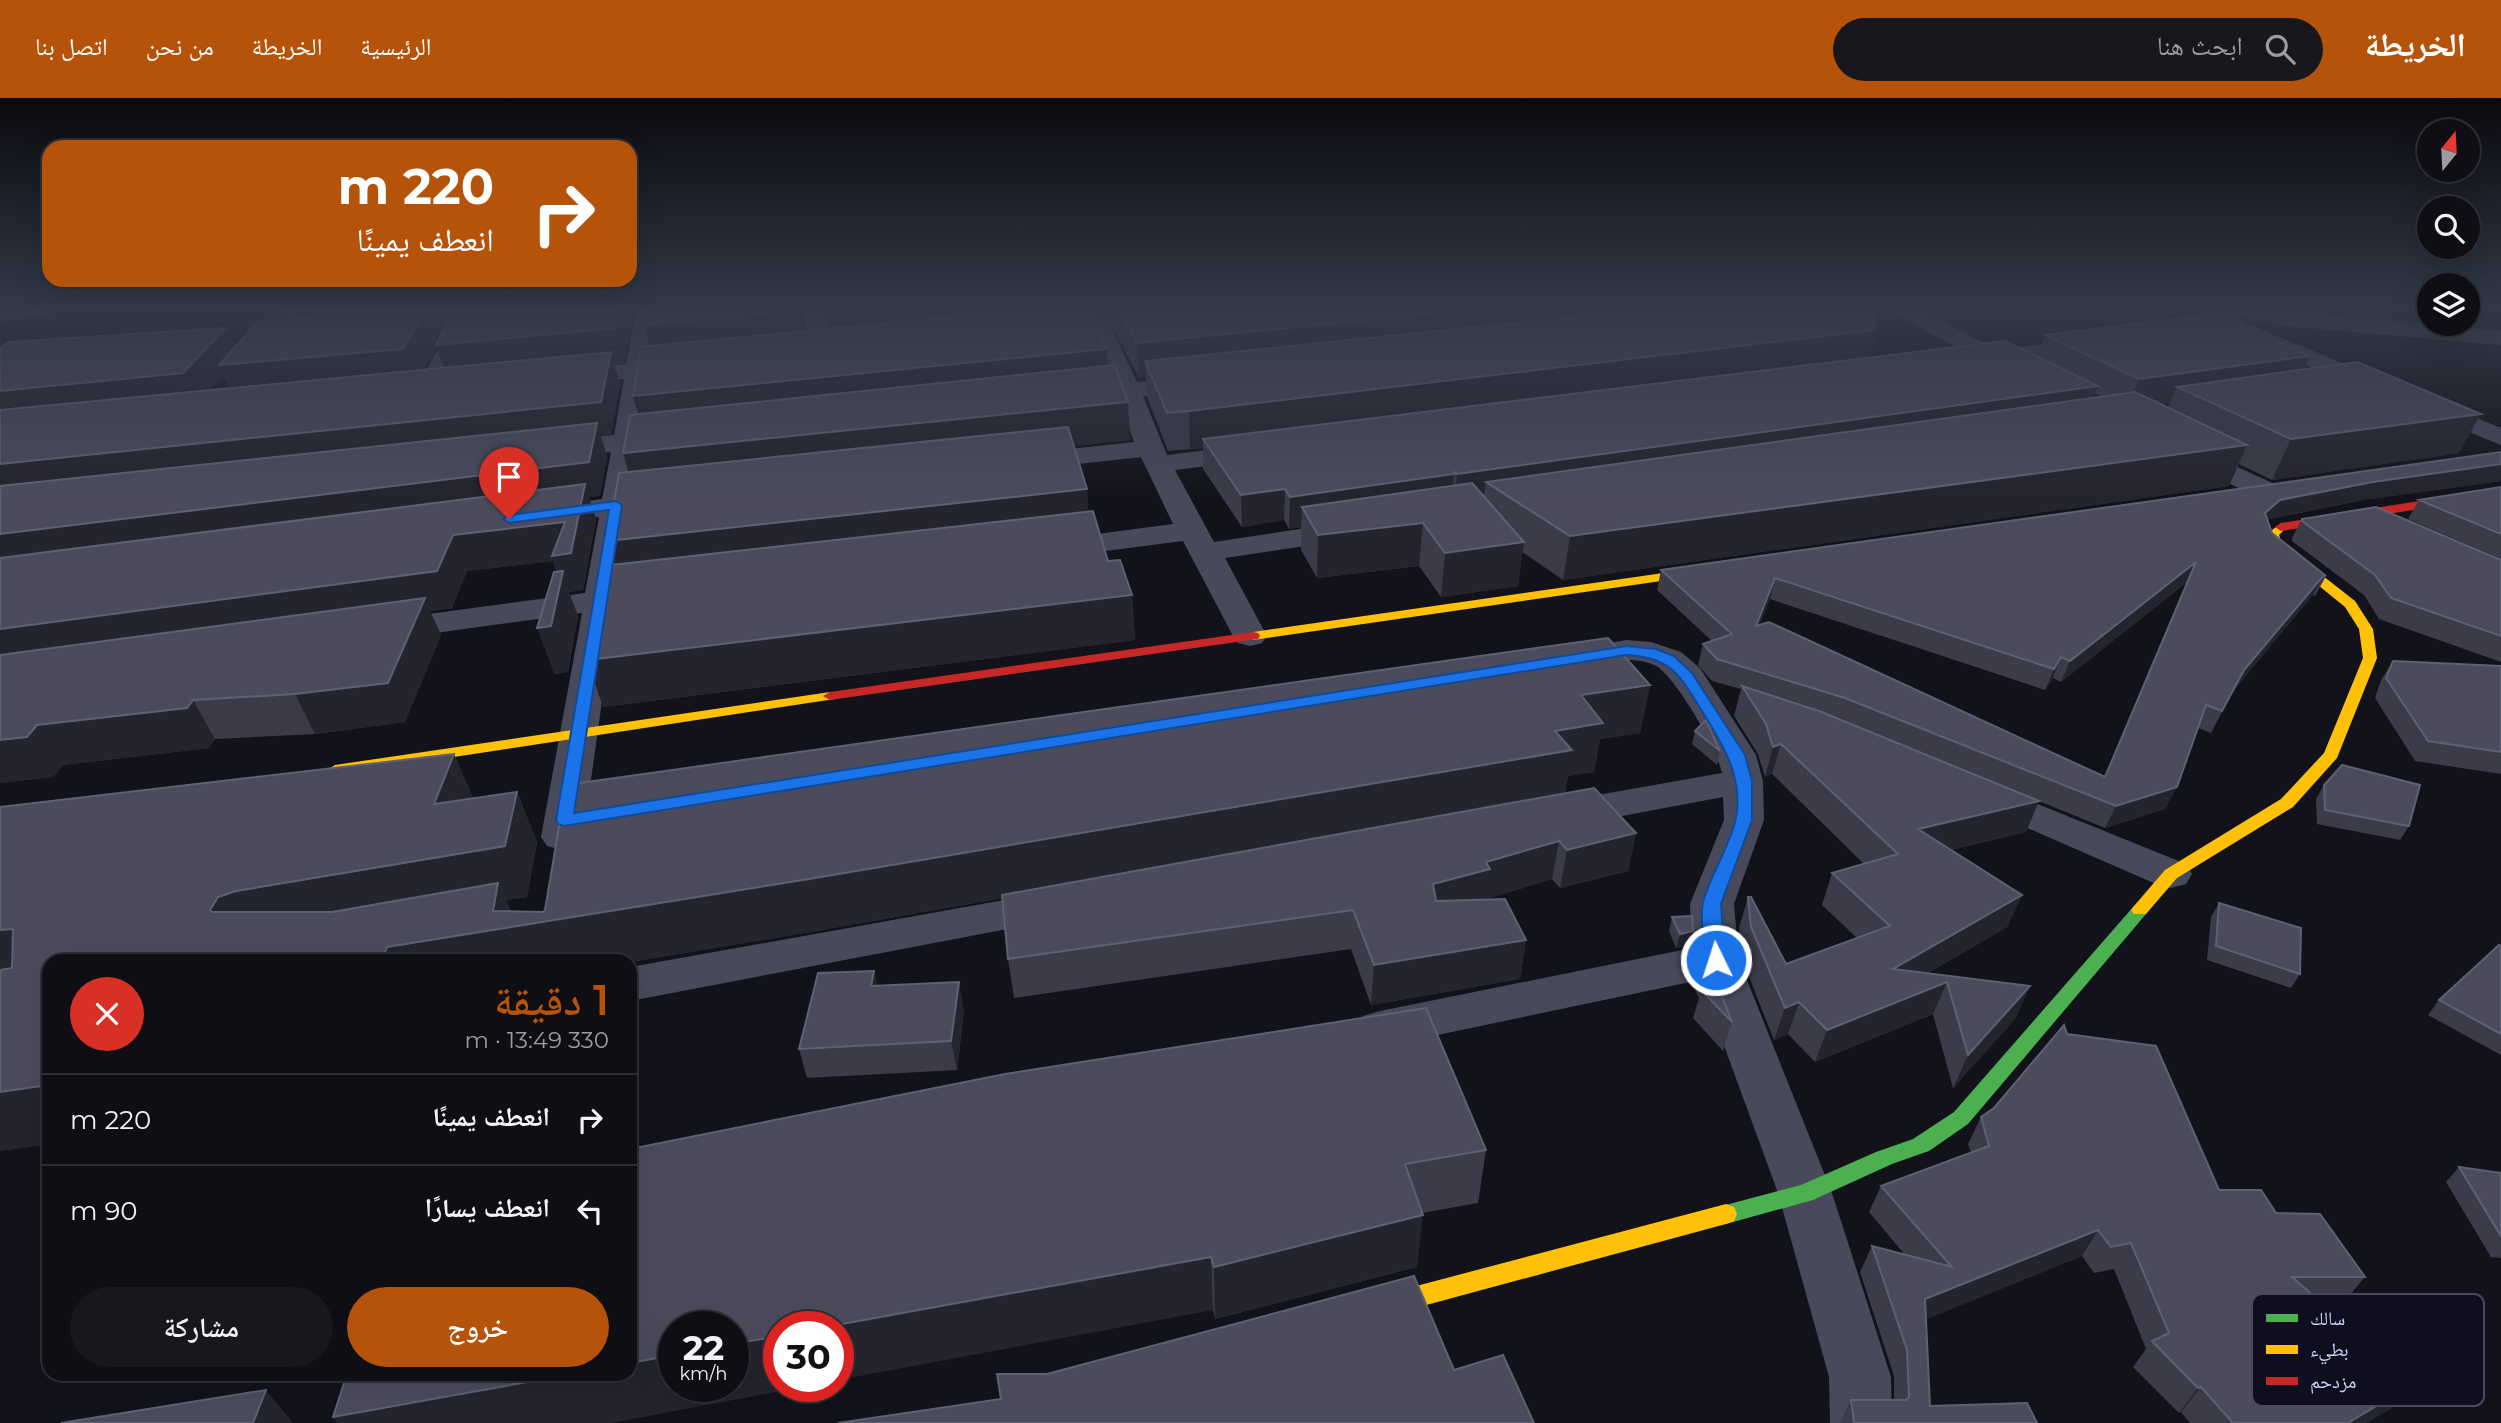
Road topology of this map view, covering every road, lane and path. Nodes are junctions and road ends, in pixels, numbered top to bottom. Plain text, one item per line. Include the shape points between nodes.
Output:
1 (637, 371) edge
2 (437, 372) edge
3 (628, 372) edge
4 (1120, 372) edge
5 (2025, 372) edge
6 (2348, 372) edge
7 (2029, 374) edge
8 (545, 380) edge
9 (1225, 380) edge
10 (2373, 384) junction
11 (453, 389) edge
12 (1129, 391) junction
13 (2320, 391) edge
14 (427, 392) junction
15 (399, 395) edge
16 (1047, 399) edge
17 (694, 435) edge
18 (2501, 437) edge
19 (626, 442) junction
20 (2169, 443) edge
21 (1283, 448) edge
22 (528, 453) edge
23 (1155, 456) junction
24 (997, 465) edge
25 (2274, 490) joint
26 (2501, 492) edge
27 (2239, 495) edge
28 (698, 496) edge
29 (616, 505) junction
30 (2364, 512) junction
31 (506, 519) edge
32 (1383, 526) edge
33 (2414, 535) edge
34 (1198, 541) junction
35 (1022, 552) edge
36 (1731, 567) edge
37 (682, 591) edge
38 (601, 600) junction
39 (355, 634) edge
40 (1250, 636) junction
41 (1530, 666) edge
42 (1695, 689) junction
43 (1747, 705) edge
44 (579, 732) junction
45 (317, 773) edge
46 (1744, 781) junction
47 (1955, 783) edge
48 (606, 814) edge
49 (564, 820) junction
50 (1524, 821) edge
51 (556, 872) edge
52 (2171, 874) junction
53 (1097, 899) edge
54 (1716, 960) junction
55 (637, 983) edge
56 (1336, 1038) edge
57 (1805, 1193) junction
58 (1360, 1312) edge
59 (1861, 1423) edge

1 - 19 street
2 - 14 street
3 - 8 street
4 - 12 street
5 - 7 street
6 - 10 street
9 - 12 street
10 - 13 street
10 - 18 street
11 - 14 street
12 - 16 street
12 - 23 street
14 - 15 street
17 - 19 street
19 - 22 street
19 - 29 street
20 - 25 street
21 - 23 street
23 - 24 street
23 - 34 street
25 - 27 street
26 - 30 street
28 - 29 street
29 - 31 street
29 - 38 street
30 - 33 street
30 - 52 street via 2282,526 2273,534 2276,546 2350,604 2366,629 2370,658 2331,755 2287,803
32 - 34 street
34 - 35 street
34 - 40 street
36 - 40 street
37 - 38 street
38 - 39 street
38 - 44 street
40 - 44 street
41 - 42 street via 1626,650 1651,652 1669,659
42 - 43 street
42 - 46 street via 1737,755
44 - 45 street
44 - 49 street
46 - 50 street
46 - 54 street via 1744,820 1712,904
47 - 52 street
48 - 49 street
49 - 51 street
52 - 57 street via 1961,1118 1921,1146
53 - 55 street
54 - 56 street
54 - 57 street
57 - 58 street
57 - 59 street via 1860,1377

